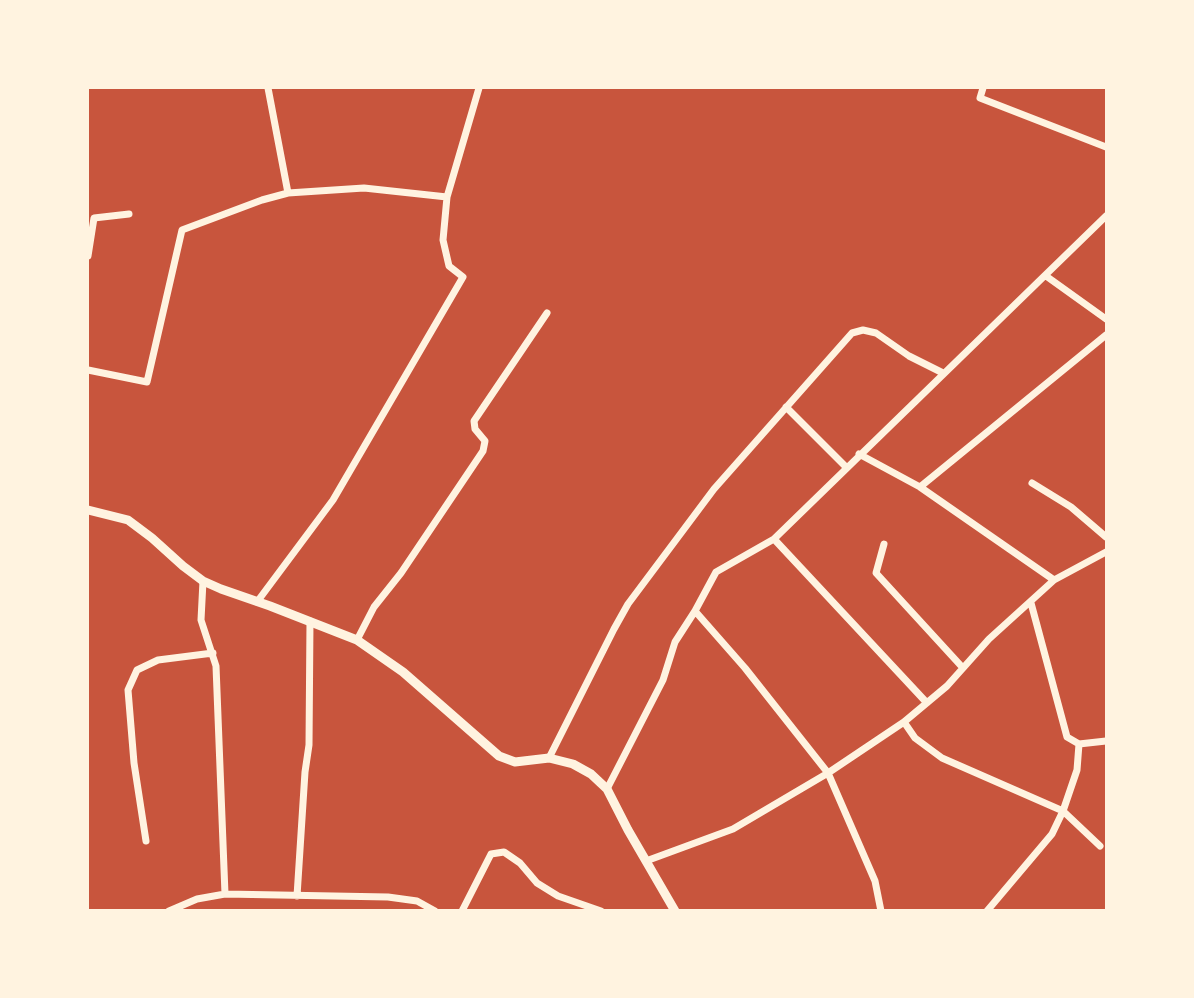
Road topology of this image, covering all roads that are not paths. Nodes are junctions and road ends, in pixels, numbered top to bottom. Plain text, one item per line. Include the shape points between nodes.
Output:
1 (268, 88) edge
2 (479, 88) edge
3 (983, 88) edge
4 (1107, 146) edge
5 (288, 193) junction
6 (447, 197) junction
7 (129, 214) dead end
8 (1107, 216) edge
9 (1099, 224) junction
10 (1107, 229) edge
11 (88, 256) edge
12 (1046, 276) junction
13 (547, 313) dead end
14 (1107, 319) edge
15 (1107, 335) edge
16 (88, 370) edge
17 (943, 373) junction
18 (786, 407) junction
19 (859, 454) junction
20 (847, 468) junction
21 (1032, 483) dead end
22 (920, 487) junction
23 (88, 510) edge
24 (1107, 537) edge
25 (774, 539) junction
26 (884, 544) dead end
27 (1107, 552) edge
28 (1054, 580) junction
29 (203, 581) junction
30 (257, 602) junction
31 (1031, 603) junction
32 (695, 611) junction
33 (310, 621) junction
34 (356, 640) junction
35 (213, 653) junction
36 (963, 668) junction
37 (927, 704) junction
38 (904, 723) junction
39 (1107, 741) edge
40 (1079, 744) junction
41 (549, 758) junction
42 (828, 773) junction
43 (607, 789) junction
44 (1063, 811) junction
45 (146, 841) dead end
46 (1100, 846) dead end
47 (646, 861) junction
48 (225, 894) junction
49 (297, 896) junction
50 (169, 911) edge
51 (435, 911) edge
52 (462, 911) edge
53 (601, 911) edge
54 (675, 911) edge
55 (881, 911) edge
56 (987, 911) edge

1 - 5 street
2 - 6 street
3 - 4 street via 980,98
5 - 6 street via 364,188
5 - 16 street via 182,230 147,382
6 - 30 street via 443,240 449,266 463,277 333,500
7 - 11 street via 94,218
8 - 9 street
9 - 10 street
9 - 12 street
12 - 14 street
12 - 17 street
13 - 34 street via 474,421 485,441 483,451
15 - 22 street
17 - 18 street via 876,333 859,330
17 - 19 street
18 - 20 street
18 - 41 street via 715,489 628,604
19 - 20 street
19 - 22 street
20 - 25 street
21 - 24 street
22 - 28 street
23 - 29 street via 128,520
25 - 32 street via 716,572
25 - 37 street
26 - 36 street via 876,573
27 - 28 street
28 - 31 street
29 - 30 street
29 - 35 street via 201,620
30 - 33 street
31 - 36 street
31 - 40 street via 1067,737
32 - 42 street
32 - 43 street
33 - 34 street
33 - 49 street via 309,745
34 - 41 street via 403,672 499,756 515,762
35 - 45 street via 158,660 137,670 128,690
35 - 48 street
36 - 37 street
37 - 38 street
38 - 42 street
38 - 44 street via 915,738 942,758
39 - 40 street
40 - 44 street via 1077,770
41 - 43 street via 573,764
42 - 47 street via 733,829
42 - 55 street via 875,881
43 - 47 street
44 - 46 street
44 - 56 street via 1052,834
47 - 54 street
48 - 49 street
48 - 50 street
49 - 51 street via 388,897 416,901
52 - 53 street via 491,854 504,852 558,896

